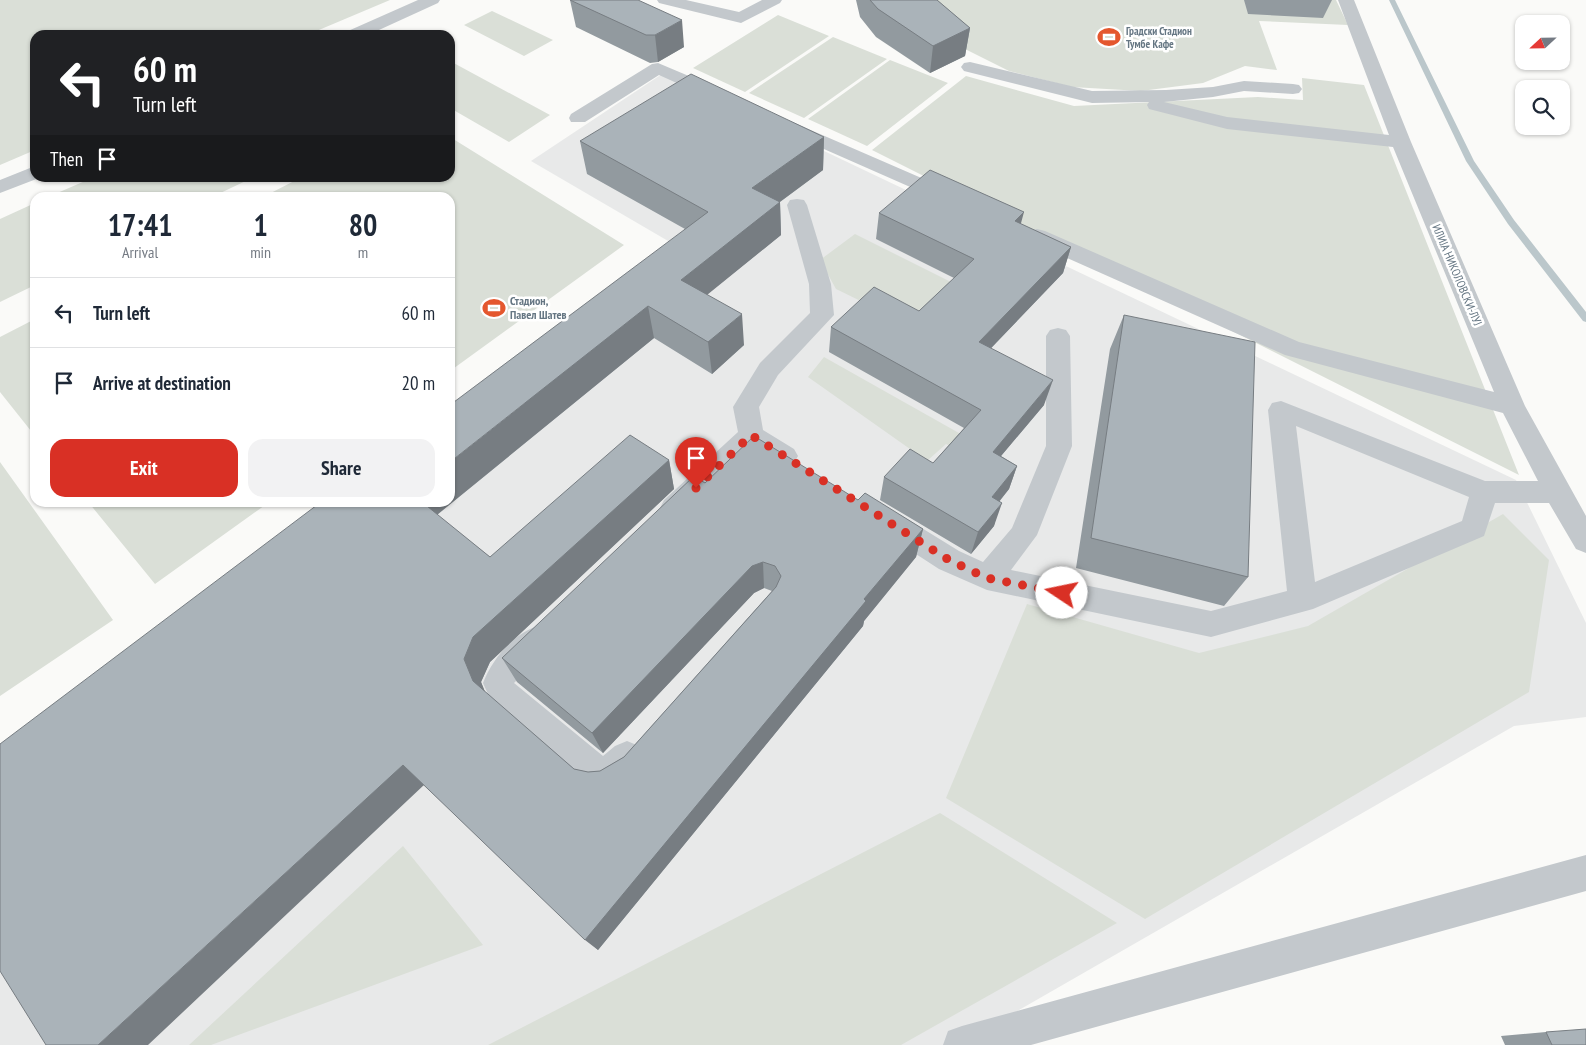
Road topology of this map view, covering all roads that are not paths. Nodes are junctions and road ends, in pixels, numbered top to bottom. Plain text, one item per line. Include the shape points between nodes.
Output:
1 (432, 0) edge
2 (666, 0) edge
3 (774, 0) edge
4 (1346, 0) edge
5 (365, 30) edge
6 (970, 67) dead end
7 (1293, 89) dead end
8 (1122, 97) junction
9 (737, 104) edge
10 (578, 118) dead end
11 (772, 119) edge
12 (1401, 142) junction
13 (30, 174) edge
14 (0, 187) edge
15 (797, 205) dead end
16 (969, 206) edge
17 (1014, 226) edge
18 (1058, 336) dead end
19 (1512, 406) junction
20 (751, 435) junction
21 (809, 471) edge
22 (1484, 492) junction
23 (1557, 492) junction
24 (866, 508) edge
25 (651, 530) edge
26 (1586, 541) edge
27 (987, 578) junction
28 (1303, 600) junction
29 (552, 625) edge
30 (646, 735) edge
31 (1586, 873) edge
32 (962, 1045) edge

1 - 5 street
2 - 3 street via 741,18
4 - 12 street, ИЛИЈА НИКОЛОВСКИ-ЛУЈ
6 - 8 street via 1092,98
7 - 8 street via 1244,86 1213,92
8 - 12 street via 1227,123
9 - 10 street via 658,68
11 - 16 street
12 - 19 street, ИЛИЈА НИКОЛОВСКИ-ЛУЈ
13 - 14 street
15 - 20 street via 820,284 822,315 769,369 750,399 746,407
17 - 19 street via 1293,349
18 - 27 street via 1059,446 1023,535
19 - 23 street, ИЛИЈА НИКОЛОВСКИ-ЛУЈ
20 - 21 street
20 - 25 street
22 - 23 street
22 - 28 street via 1474,528
22 - 28 street via 1281,410
23 - 26 street, ИЛИЈА НИКОЛОВСКИ-ЛУЈ
24 - 27 street via 949,560
27 - 28 street via 1211,624
29 - 30 street via 502,673 498,683 503,693 599,774 620,764
31 - 32 street

